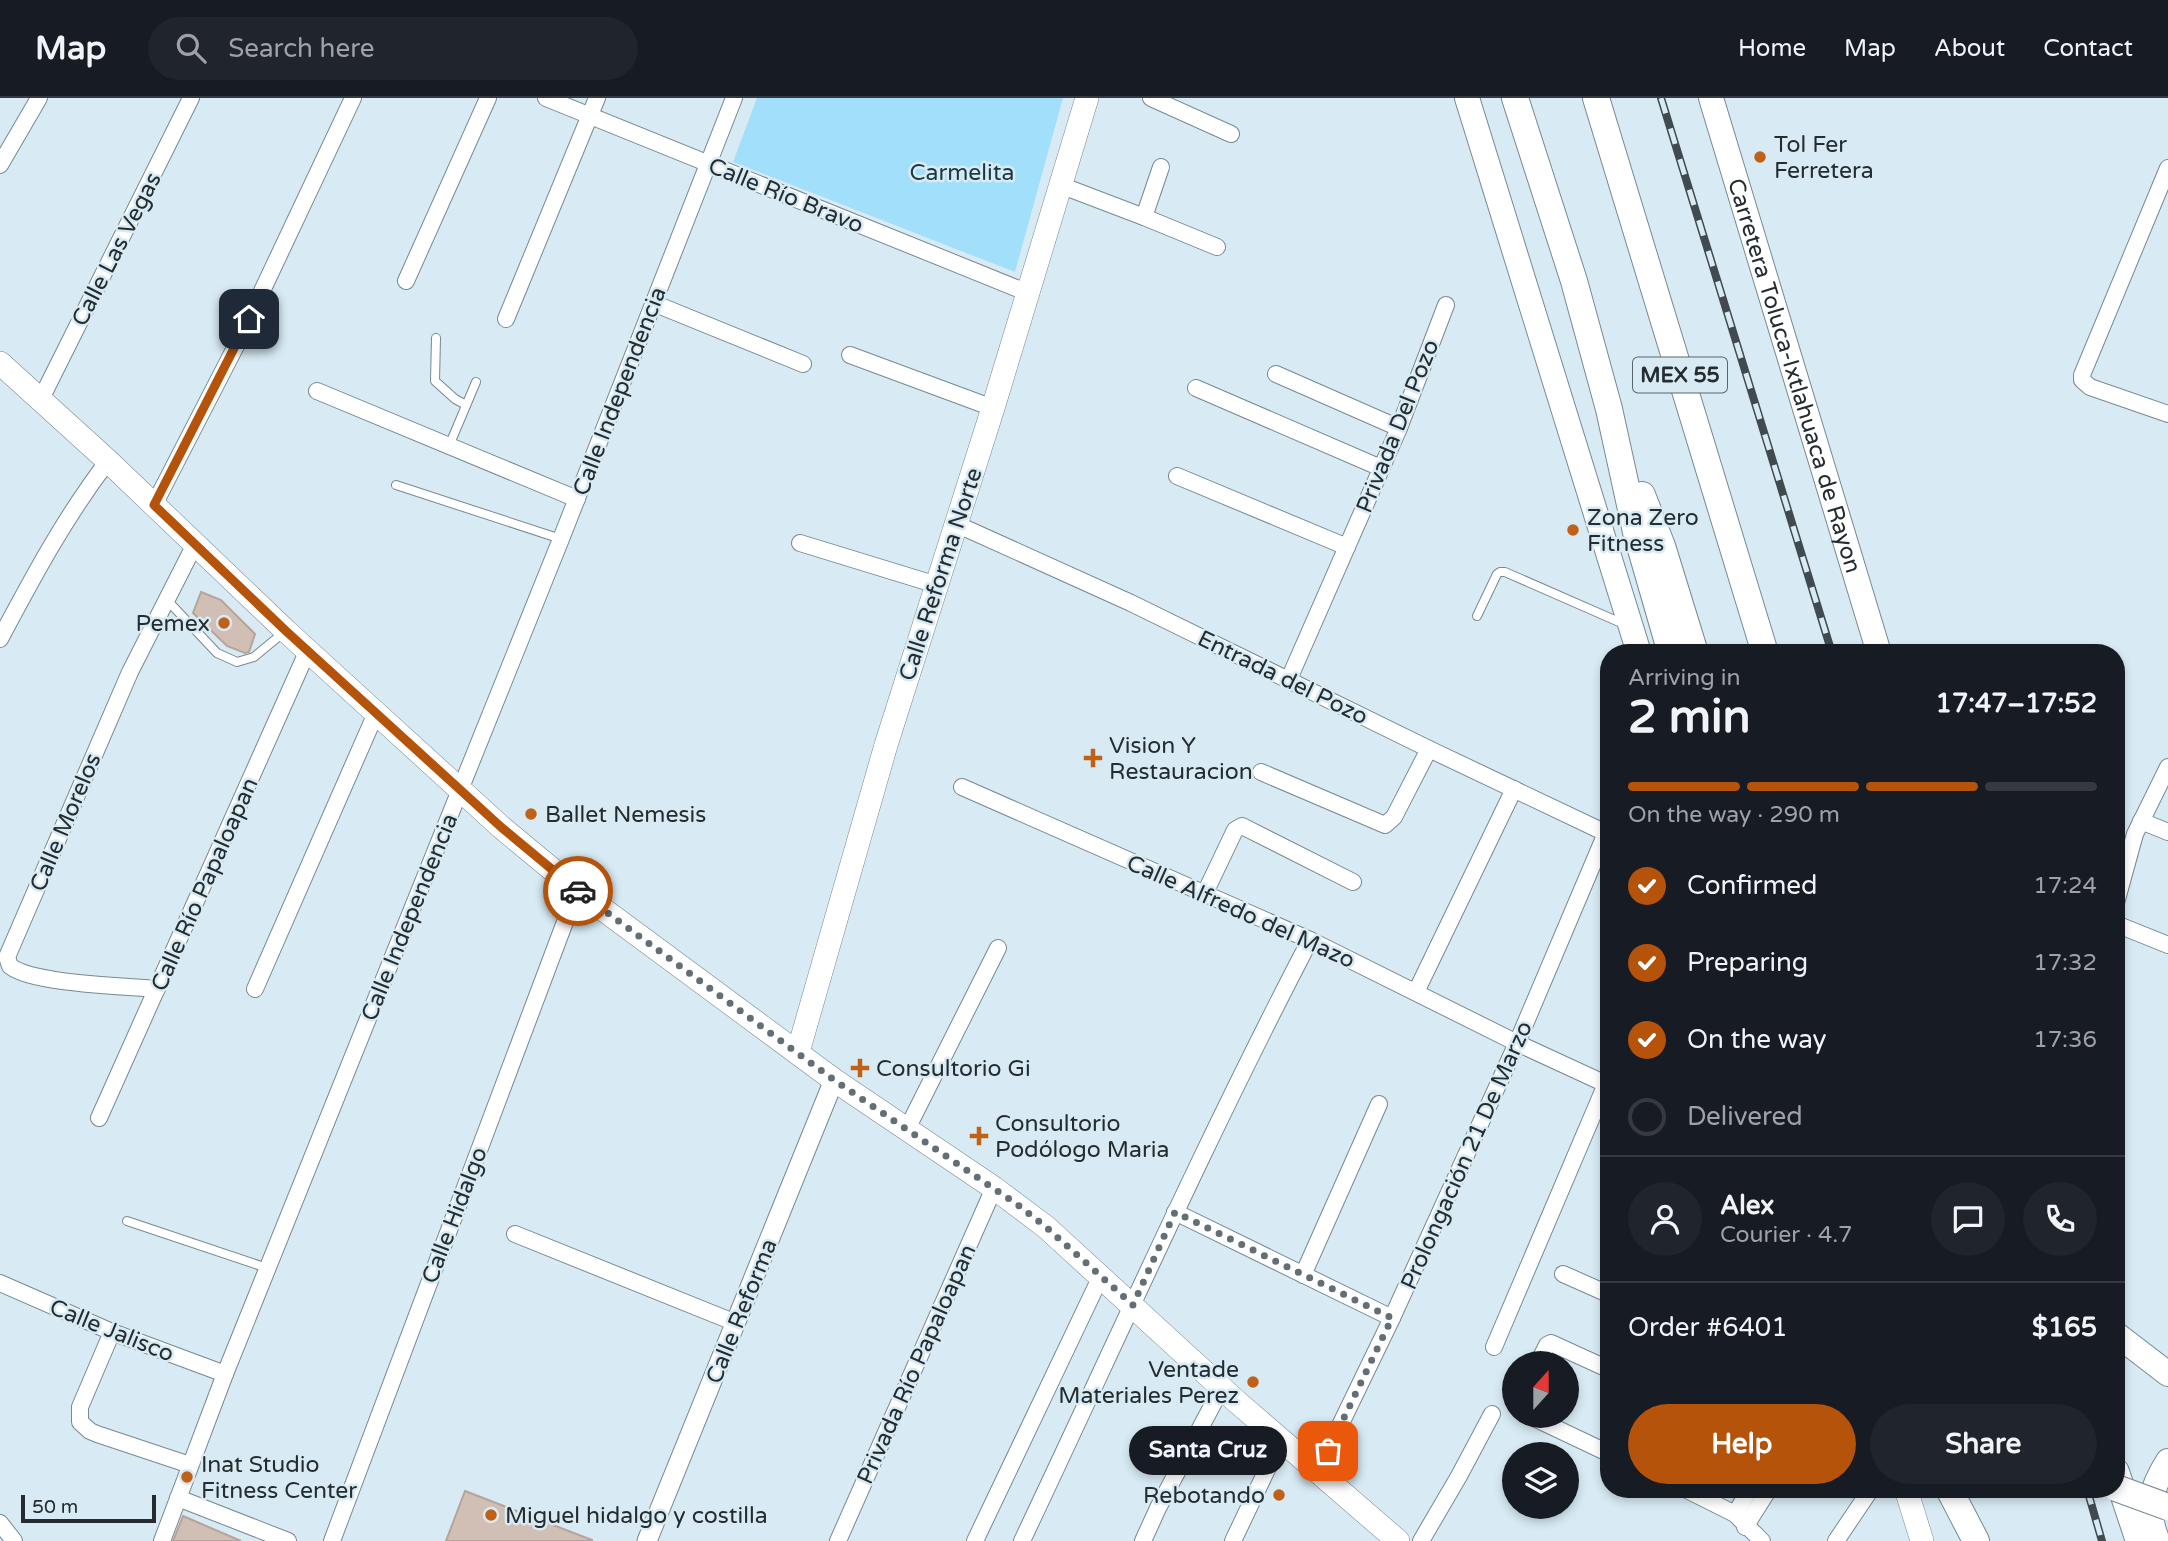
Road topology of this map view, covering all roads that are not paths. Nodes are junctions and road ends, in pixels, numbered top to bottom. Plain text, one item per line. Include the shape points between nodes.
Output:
1 (39, 98) edge
2 (191, 98) edge
3 (353, 98) edge
4 (488, 98) edge
5 (597, 98) edge
6 (734, 98) edge
7 (1087, 98) edge
8 (1151, 98) edge
9 (1467, 98) edge
10 (1515, 98) edge
11 (1596, 98) edge
12 (1711, 98) edge
13 (549, 99) edge
14 (589, 116) junction
15 (1231, 134) dead end
16 (707, 164) junction
17 (0, 165) edge
18 (1161, 167) dead end
19 (2168, 168) edge
20 (1060, 185) junction
21 (1144, 217) junction
22 (1217, 247) dead end
23 (406, 281) dead end
24 (1026, 292) junction
25 (653, 303) junction
26 (1446, 305) dead end
27 (506, 319) dead end
28 (436, 338) dead end
29 (849, 355) dead end
30 (803, 364) dead end
31 (2, 372) edge
32 (1276, 374) dead end
33 (476, 382) dead end
34 (1196, 388) dead end
35 (317, 391) dead end
36 (41, 400) junction
37 (466, 405) junction
38 (993, 408) junction
39 (1609, 409) junction
40 (2168, 414) edge
41 (1399, 428) junction
42 (449, 446) junction
43 (108, 461) junction
44 (1381, 468) junction
45 (1177, 476) dead end
46 (396, 485) dead end
47 (577, 499) junction
48 (154, 505) junction
49 (956, 524) junction
50 (561, 539) junction
51 (800, 543) dead end
52 (195, 544) junction
53 (1347, 547) junction
54 (937, 585) junction
55 (167, 600) junction
56 (1477, 616) dead end
57 (1632, 628) junction
58 (286, 631) junction
59 (0, 639) edge
60 (1636, 644) edge
61 (1668, 644) edge
62 (1692, 644) edge
63 (1762, 644) edge
64 (1876, 644) edge
65 (308, 650) junction
66 (1289, 679) junction
67 (376, 713) junction
68 (1429, 749) junction
69 (2168, 767) edge
70 (1261, 772) dead end
71 (962, 787) dead end
72 (1514, 789) junction
73 (460, 790) junction
74 (2141, 821) junction
75 (1600, 831) edge
76 (2168, 832) edge
77 (1600, 850) edge
78 (2125, 867) edge
79 (1353, 882) dead end
80 (577, 890) junction
81 (1205, 893) junction
82 (2125, 927) edge
83 (1310, 940) junction
84 (2168, 944) edge
85 (998, 948) dead end
86 (157, 989) junction
87 (255, 989) dead end
88 (1416, 992) junction
89 (1517, 1043) junction
90 (797, 1052) junction
91 (834, 1080) junction
92 (1600, 1081) edge
93 (1600, 1100) edge
94 (1379, 1104) dead end
95 (99, 1118) dead end
96 (907, 1129) junction
97 (994, 1188) junction
98 (1175, 1212) junction
99 (127, 1221) dead end
100 (515, 1234) dead end
101 (267, 1268) junction
102 (1563, 1274) dead end
103 (1303, 1275) junction
104 (1101, 1276) junction
105 (0, 1283) edge
106 (1600, 1290) edge
107 (1133, 1305) junction
108 (1392, 1318) junction
109 (736, 1323) junction
110 (112, 1332) junction
111 (2125, 1341) edge
112 (1494, 1348) dead end
113 (1544, 1351) edge
114 (1569, 1351) edge
115 (1579, 1356) edge
116 (1600, 1365) edge
117 (225, 1374) junction
118 (2168, 1374) edge
119 (1222, 1387) junction
120 (1492, 1414) dead end
121 (1555, 1428) edge
122 (1281, 1440) junction
123 (1600, 1449) edge
124 (2168, 1461) edge
125 (190, 1465) junction
126 (1317, 1473) junction
127 (2125, 1481) edge
128 (177, 1498) junction
129 (1701, 1498) edge
130 (1747, 1498) edge
131 (1761, 1498) edge
132 (1865, 1498) edge
133 (1909, 1498) edge
134 (1954, 1498) edge
135 (2124, 1498) edge
136 (2168, 1507) edge
137 (1740, 1520) junction
138 (0, 1523) edge
139 (14, 1541) edge
140 (162, 1541) edge
141 (288, 1541) edge
142 (332, 1541) edge
143 (647, 1541) edge
144 (838, 1541) edge
145 (975, 1541) edge
146 (1022, 1541) edge
147 (1143, 1541) edge
148 (1233, 1541) edge
149 (1398, 1541) edge
150 (1421, 1541) edge
151 (1762, 1541) edge
152 (1836, 1541) edge
153 (1923, 1541) edge
154 (1976, 1541) edge
155 (2139, 1541) edge
156 (2158, 1541) edge

1 - 17 street
2 - 36 street, Calle Las Vegas
3 - 48 street via 238,342
4 - 23 street
5 - 14 street
6 - 16 street, Calle Independencia
7 - 20 main road, Calle Reforma Norte
8 - 15 street
9 - 57 main road
10 - 39 highway, MEX 55 via 1574,281
11 - 63 highway, MEX 55
12 - 64 main road, Carretera Toluca-Ixtlahuaca de Rayon
13 - 14 street, Calle Río Bravo
14 - 16 street, Calle Río Bravo
14 - 27 street
16 - 24 street, Calle Río Bravo
16 - 25 street, Calle Independencia
18 - 21 street
19 - 40 street via 2082,375 2090,387
20 - 21 street
20 - 24 main road, Calle Reforma Norte
21 - 22 street
24 - 38 main road, Calle Reforma Norte
25 - 30 street
25 - 47 street, Calle Independencia
26 - 41 street, Privada Del Pozo
28 - 37 lane via 435,381
29 - 38 street
31 - 36 main road
32 - 41 street
33 - 37 lane
34 - 44 street
35 - 42 street
36 - 43 main road
37 - 42 lane
38 - 49 main road, Calle Reforma Norte
39 - 61 highway, MEX 55 via 1636,532
39 - 62 highway
41 - 44 street, Privada Del Pozo
42 - 47 street
43 - 48 main road
43 - 59 street via 62,526
44 - 53 street, Privada Del Pozo
45 - 53 street
46 - 50 lane
47 - 50 street, Calle Independencia
48 - 52 main road
49 - 54 main road, Calle Reforma Norte
49 - 66 street, Entrada del Pozo
50 - 73 street, Calle Independencia
51 - 54 street
52 - 55 street, Calle Morelos
52 - 58 main road
53 - 66 street, Privada Del Pozo
54 - 90 main road, Calle Reforma Norte
55 - 58 lane via 217,653 237,662 254,657
55 - 86 street, Calle Morelos via 117,702 7,957 10,966 27,975
56 - 57 lane via 1496,574 1505,572
57 - 60 main road
58 - 65 main road
65 - 67 main road
65 - 86 street, Calle Río Papaloapan
66 - 68 street, Entrada del Pozo
67 - 73 main road
67 - 87 street
68 - 70 street via 1394,817 1385,825
68 - 72 street, Entrada del Pozo
69 - 74 street
71 - 81 street, Calle Alfredo del Mazo
72 - 75 street, Entrada del Pozo
72 - 88 street
73 - 80 main road
73 - 101 street, Calle Independencia
74 - 76 street
74 - 78 street
77 - 89 street, Prolongación 21 De Marzo
79 - 81 street via 1242,826 1235,830
80 - 90 main road
80 - 142 street, Calle Hidalgo
81 - 83 street, Calle Alfredo del Mazo
82 - 84 street
83 - 88 street, Calle Alfredo del Mazo
83 - 98 street
85 - 96 street
86 - 95 street, Calle Río Papaloapan
88 - 89 street, Calle Alfredo del Mazo
89 - 92 street, Calle Alfredo del Mazo
89 - 108 street, Prolongación 21 De Marzo
90 - 91 main road
91 - 96 main road
91 - 109 street, Calle Reforma
93 - 112 street
94 - 103 street
96 - 97 main road
97 - 104 main road
97 - 144 street, Privada Río Papaloapan
98 - 103 street
98 - 107 street
99 - 101 lane
100 - 109 street
101 - 117 street, Calle Independencia
102 - 106 street
103 - 108 street
104 - 107 main road
104 - 145 street
105 - 110 street, Calle Jalisco
107 - 119 main road
107 - 146 street
108 - 126 street, Prolongación 21 De Marzo
109 - 143 street, Calle Reforma
110 - 117 street, Calle Jalisco
110 - 125 street via 80,1407 80,1422 97,1434
111 - 118 main road
113 - 114 street via 1551,1343
115 - 116 street
117 - 125 street, Calle Independencia
119 - 122 main road
119 - 147 street
120 - 150 street
121 - 123 street
122 - 126 main road
122 - 148 street
124 - 156 main road via 2150,1501
125 - 128 street, Calle Independencia
126 - 149 main road
127 - 136 highway, bridge
128 - 140 street, Calle Independencia
128 - 141 street
129 - 137 street
130 - 137 street
131 - 137 street
132 - 152 street
133 - 153 main road
134 - 154 highway
135 - 155 highway
137 - 151 street
138 - 139 street

